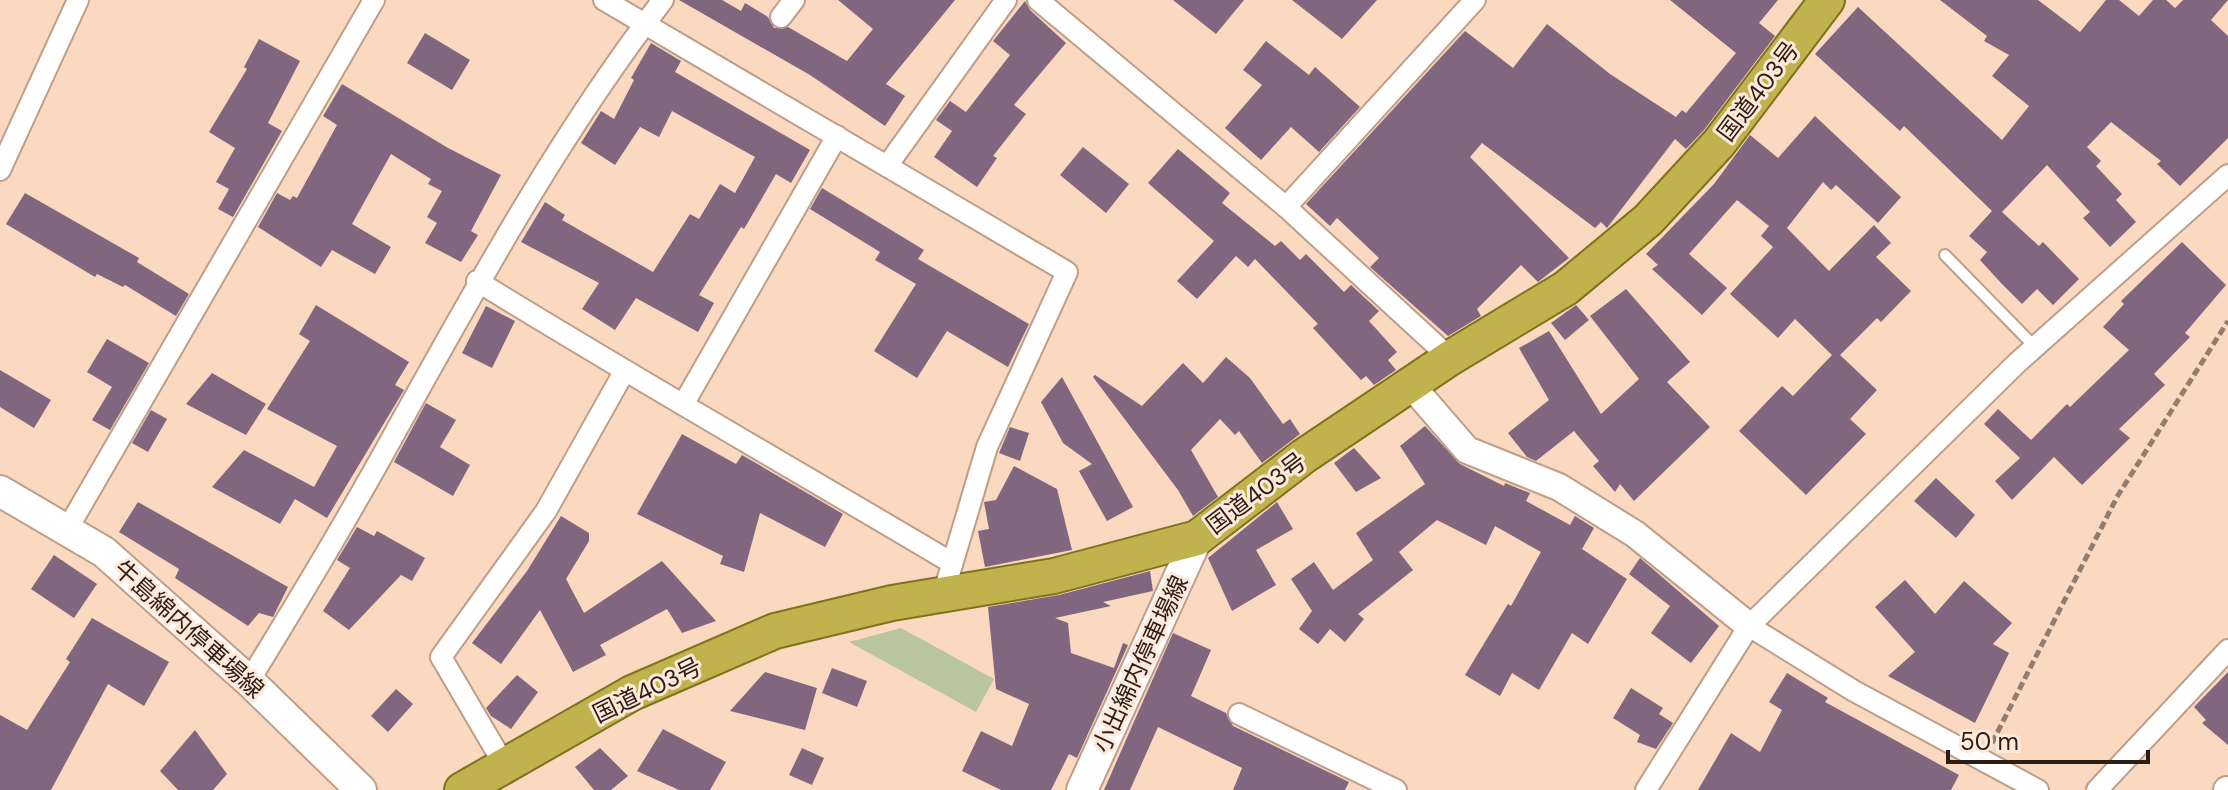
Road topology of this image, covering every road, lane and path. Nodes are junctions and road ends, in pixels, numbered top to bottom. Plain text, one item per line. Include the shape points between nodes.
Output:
1 (78, 0) edge
2 (374, 0) edge
3 (604, 0) edge
4 (663, 0) edge
5 (794, 0) edge
6 (1006, 0) edge
7 (1038, 0) edge
8 (1475, 0) edge
9 (1827, 0) edge
10 (781, 17) dead end
11 (644, 24) junction
12 (837, 136) junction
13 (887, 166) junction
14 (0, 170) edge
15 (2228, 175) edge
16 (1286, 207) junction
17 (1945, 255) dead end
18 (477, 281) junction
19 (2228, 321) edge
20 (2035, 347) junction
21 (1450, 358) junction
22 (624, 372) junction
23 (1410, 384) junction
24 (684, 403) junction
25 (0, 491) edge
26 (68, 528) junction
27 (1197, 538) junction
28 (947, 579) junction
29 (1749, 626) junction
30 (2228, 650) edge
31 (249, 681) junction
32 (1239, 714) dead end
33 (1982, 763) junction
34 (505, 766) junction
35 (361, 790) edge
36 (462, 790) edge
37 (1082, 790) edge
38 (1396, 790) edge
39 (1646, 790) edge
40 (2038, 790) edge
41 (2097, 790) edge

1 - 14 street
2 - 26 street
3 - 11 street
4 - 11 street
5 - 10 street
6 - 13 street
7 - 16 street
8 - 16 street
9 - 21 highway, 国道403号 via 1719,143 1648,220 1566,288
11 - 12 street
11 - 18 street
12 - 13 street
12 - 24 street
13 - 28 street via 1067,272 987,447
15 - 20 street
16 - 21 street
17 - 20 lane
18 - 22 street
18 - 31 street via 397,430
19 - 33 path via 2117,497
20 - 29 street
21 - 23 highway, 国道403号
22 - 24 street
22 - 34 street via 546,511 441,657
23 - 27 highway, 国道403号
23 - 29 street via 1467,450 1559,487 1635,534
24 - 28 street
25 - 26 main road, 牛島綿内停車場線
26 - 31 main road, 牛島綿内停車場線 via 104,552
27 - 28 highway, 国道403号 via 1054,576
27 - 37 main road, 小出綿内停車場線
28 - 34 highway, 国道403号 via 775,631 632,693
29 - 33 street
29 - 39 street
30 - 41 street
31 - 35 main road, 牛島綿内停車場線
32 - 38 street
33 - 40 street
34 - 36 highway, 国道403号

